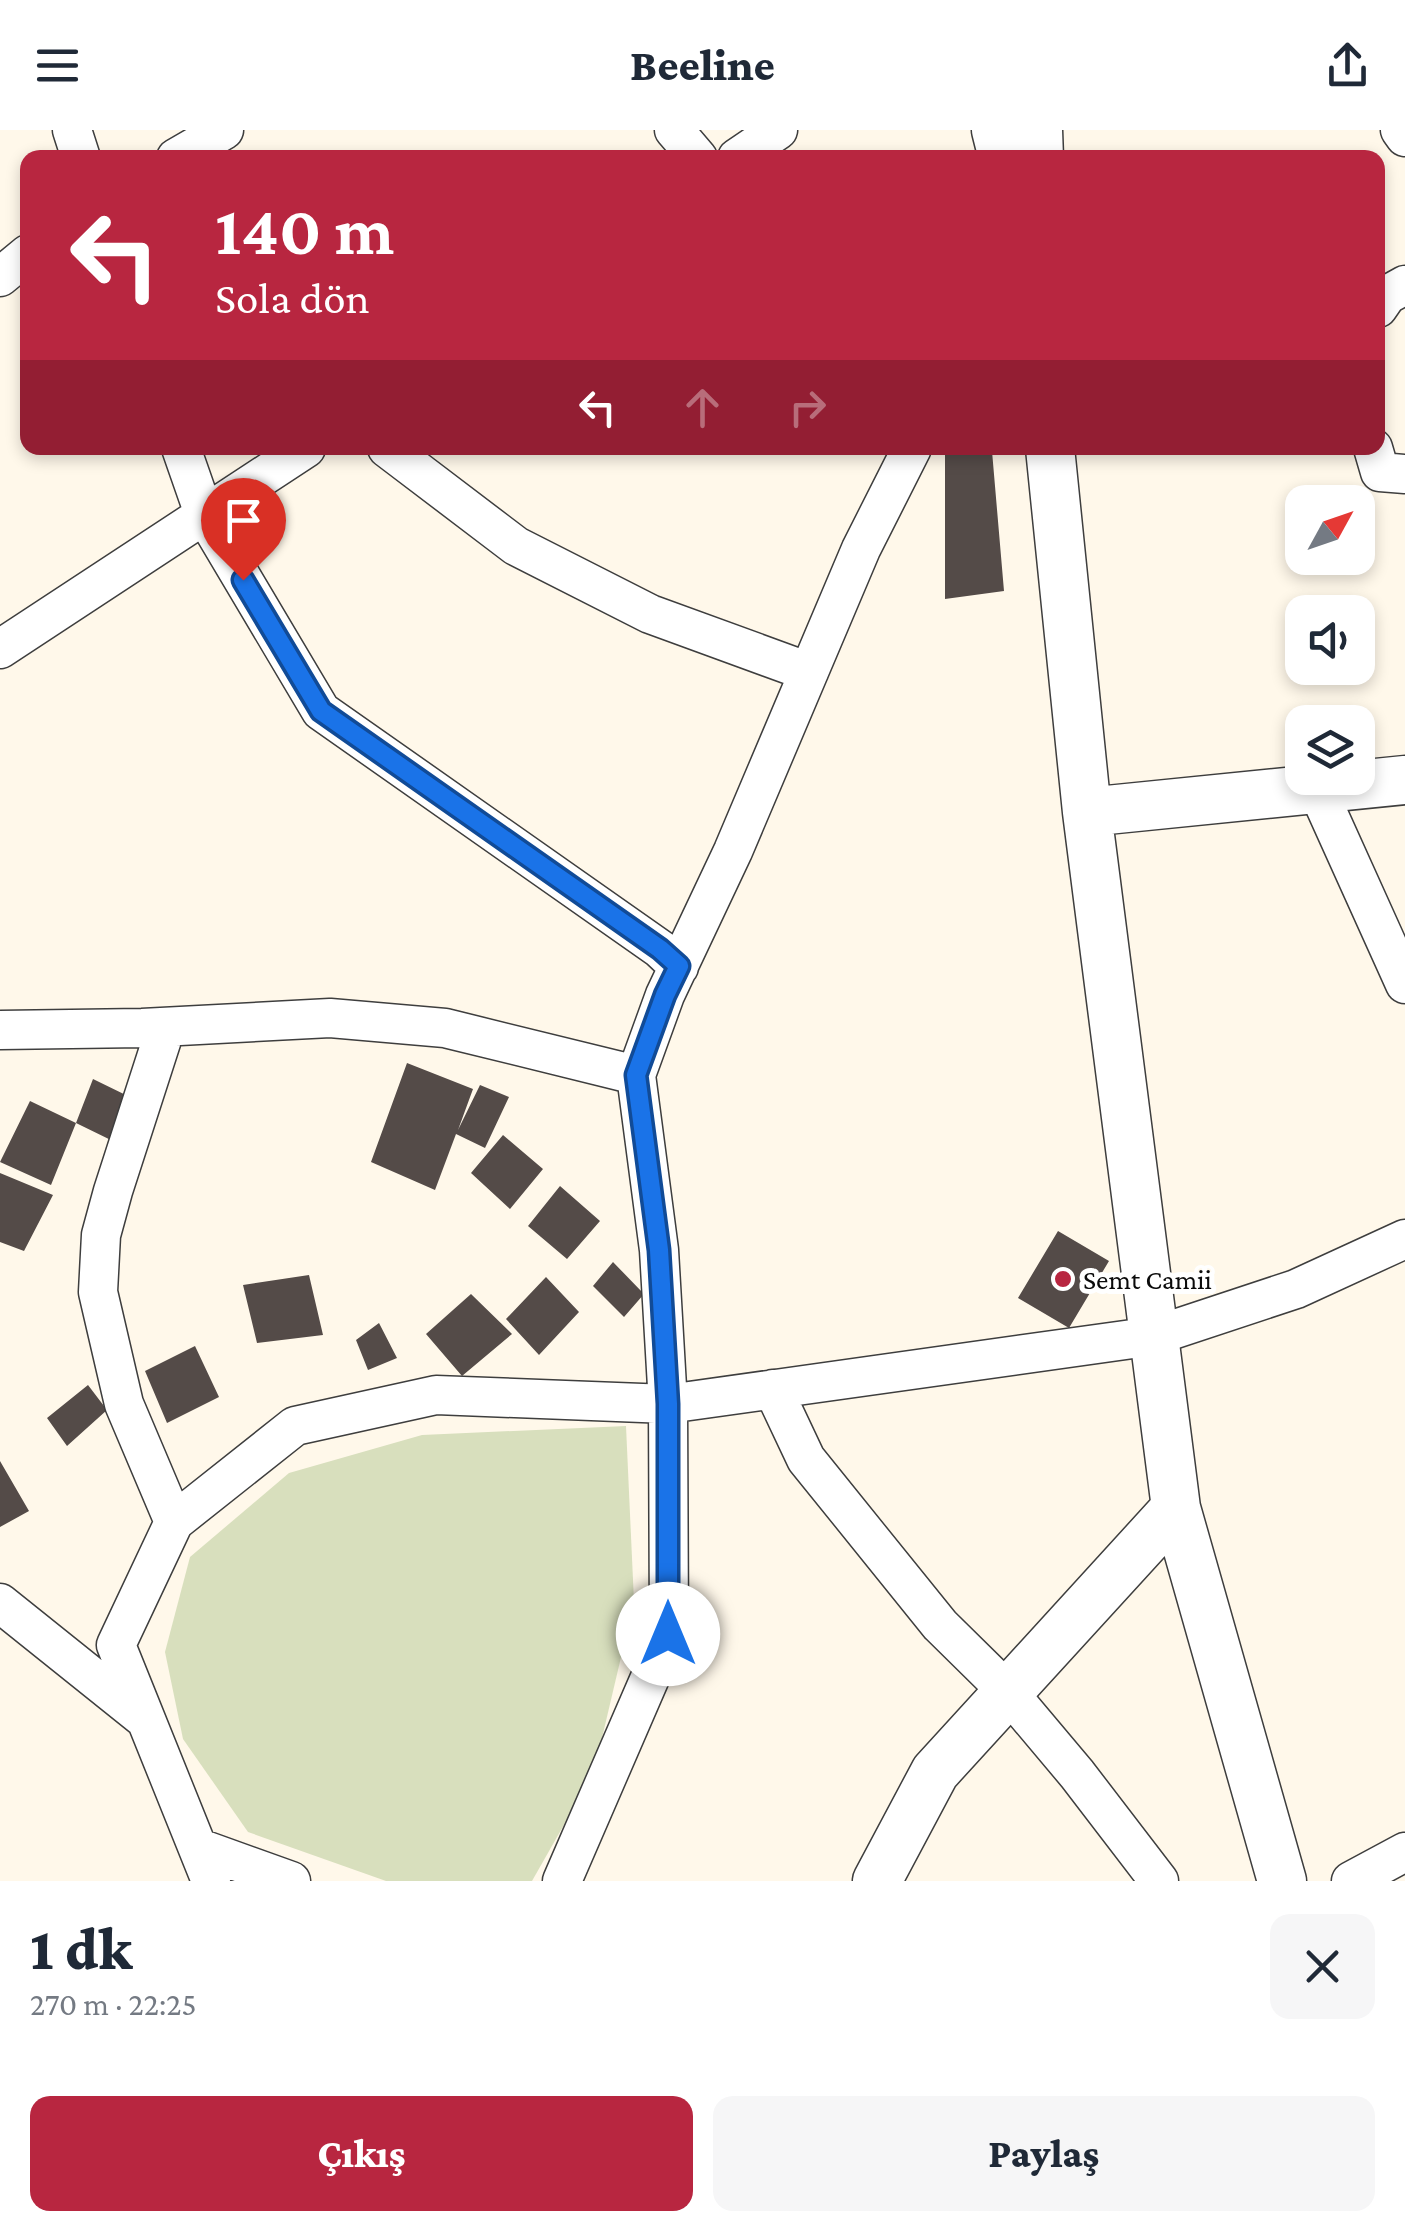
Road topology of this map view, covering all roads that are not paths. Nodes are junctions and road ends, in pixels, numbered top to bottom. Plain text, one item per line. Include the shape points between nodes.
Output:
1 (224, 130) edge
2 (674, 130) edge
3 (778, 130) edge
4 (1400, 130) edge
5 (1405, 137) edge
6 (190, 150) edge
7 (691, 150) edge
8 (749, 150) edge
9 (20, 261) edge
10 (0, 277) edge
11 (183, 455) edge
12 (295, 455) edge
13 (396, 455) edge
14 (903, 455) edge
15 (1051, 455) edge
16 (1375, 455) edge
17 (1405, 474) edge
18 (204, 514) junction
19 (0, 649) edge
20 (809, 672) junction
21 (1405, 780) edge
22 (1375, 783) edge
23 (1285, 792) edge
24 (1320, 795) edge
25 (1088, 812) junction
26 (679, 966) junction
27 (1405, 984) edge
28 (166, 1027) junction
29 (0, 1030) edge
30 (636, 1075) junction
31 (1403, 1250) edge
32 (1154, 1336) junction
33 (773, 1389) junction
34 (668, 1404) junction
35 (1176, 1508) junction
36 (174, 1522) junction
37 (0, 1604) edge
38 (1008, 1692) junction
39 (148, 1722) junction
40 (1405, 1852) edge
41 (205, 1864) edge
42 (291, 1881) edge
43 (562, 1881) edge
44 (877, 1881) edge
45 (1159, 1881) edge
46 (1282, 1881) edge
47 (1350, 1881) edge

1 - 6 street
2 - 7 street
3 - 8 street
4 - 5 street
9 - 10 street
11 - 18 street
12 - 18 street
13 - 20 street via 516,546 650,614
14 - 20 street
15 - 25 street
16 - 17 street via 1380,472
18 - 19 street
18 - 26 street via 321,711
20 - 26 street
21 - 22 street
23 - 25 street
24 - 27 street
25 - 32 street
26 - 30 street
28 - 29 street
28 - 30 street via 330,1018 444,1028
28 - 36 street via 113,1191 98,1292 124,1404
30 - 34 street via 659,1250
31 - 32 street
32 - 33 street
32 - 35 street
33 - 34 street
33 - 38 street via 806,1459 940,1625
34 - 36 street via 436,1396 296,1426
34 - 43 street via 668,1634
35 - 38 street
35 - 46 street
36 - 39 street via 116,1645
37 - 39 street
38 - 44 street via 935,1772
38 - 45 street
39 - 41 street
40 - 47 street
41 - 42 street

